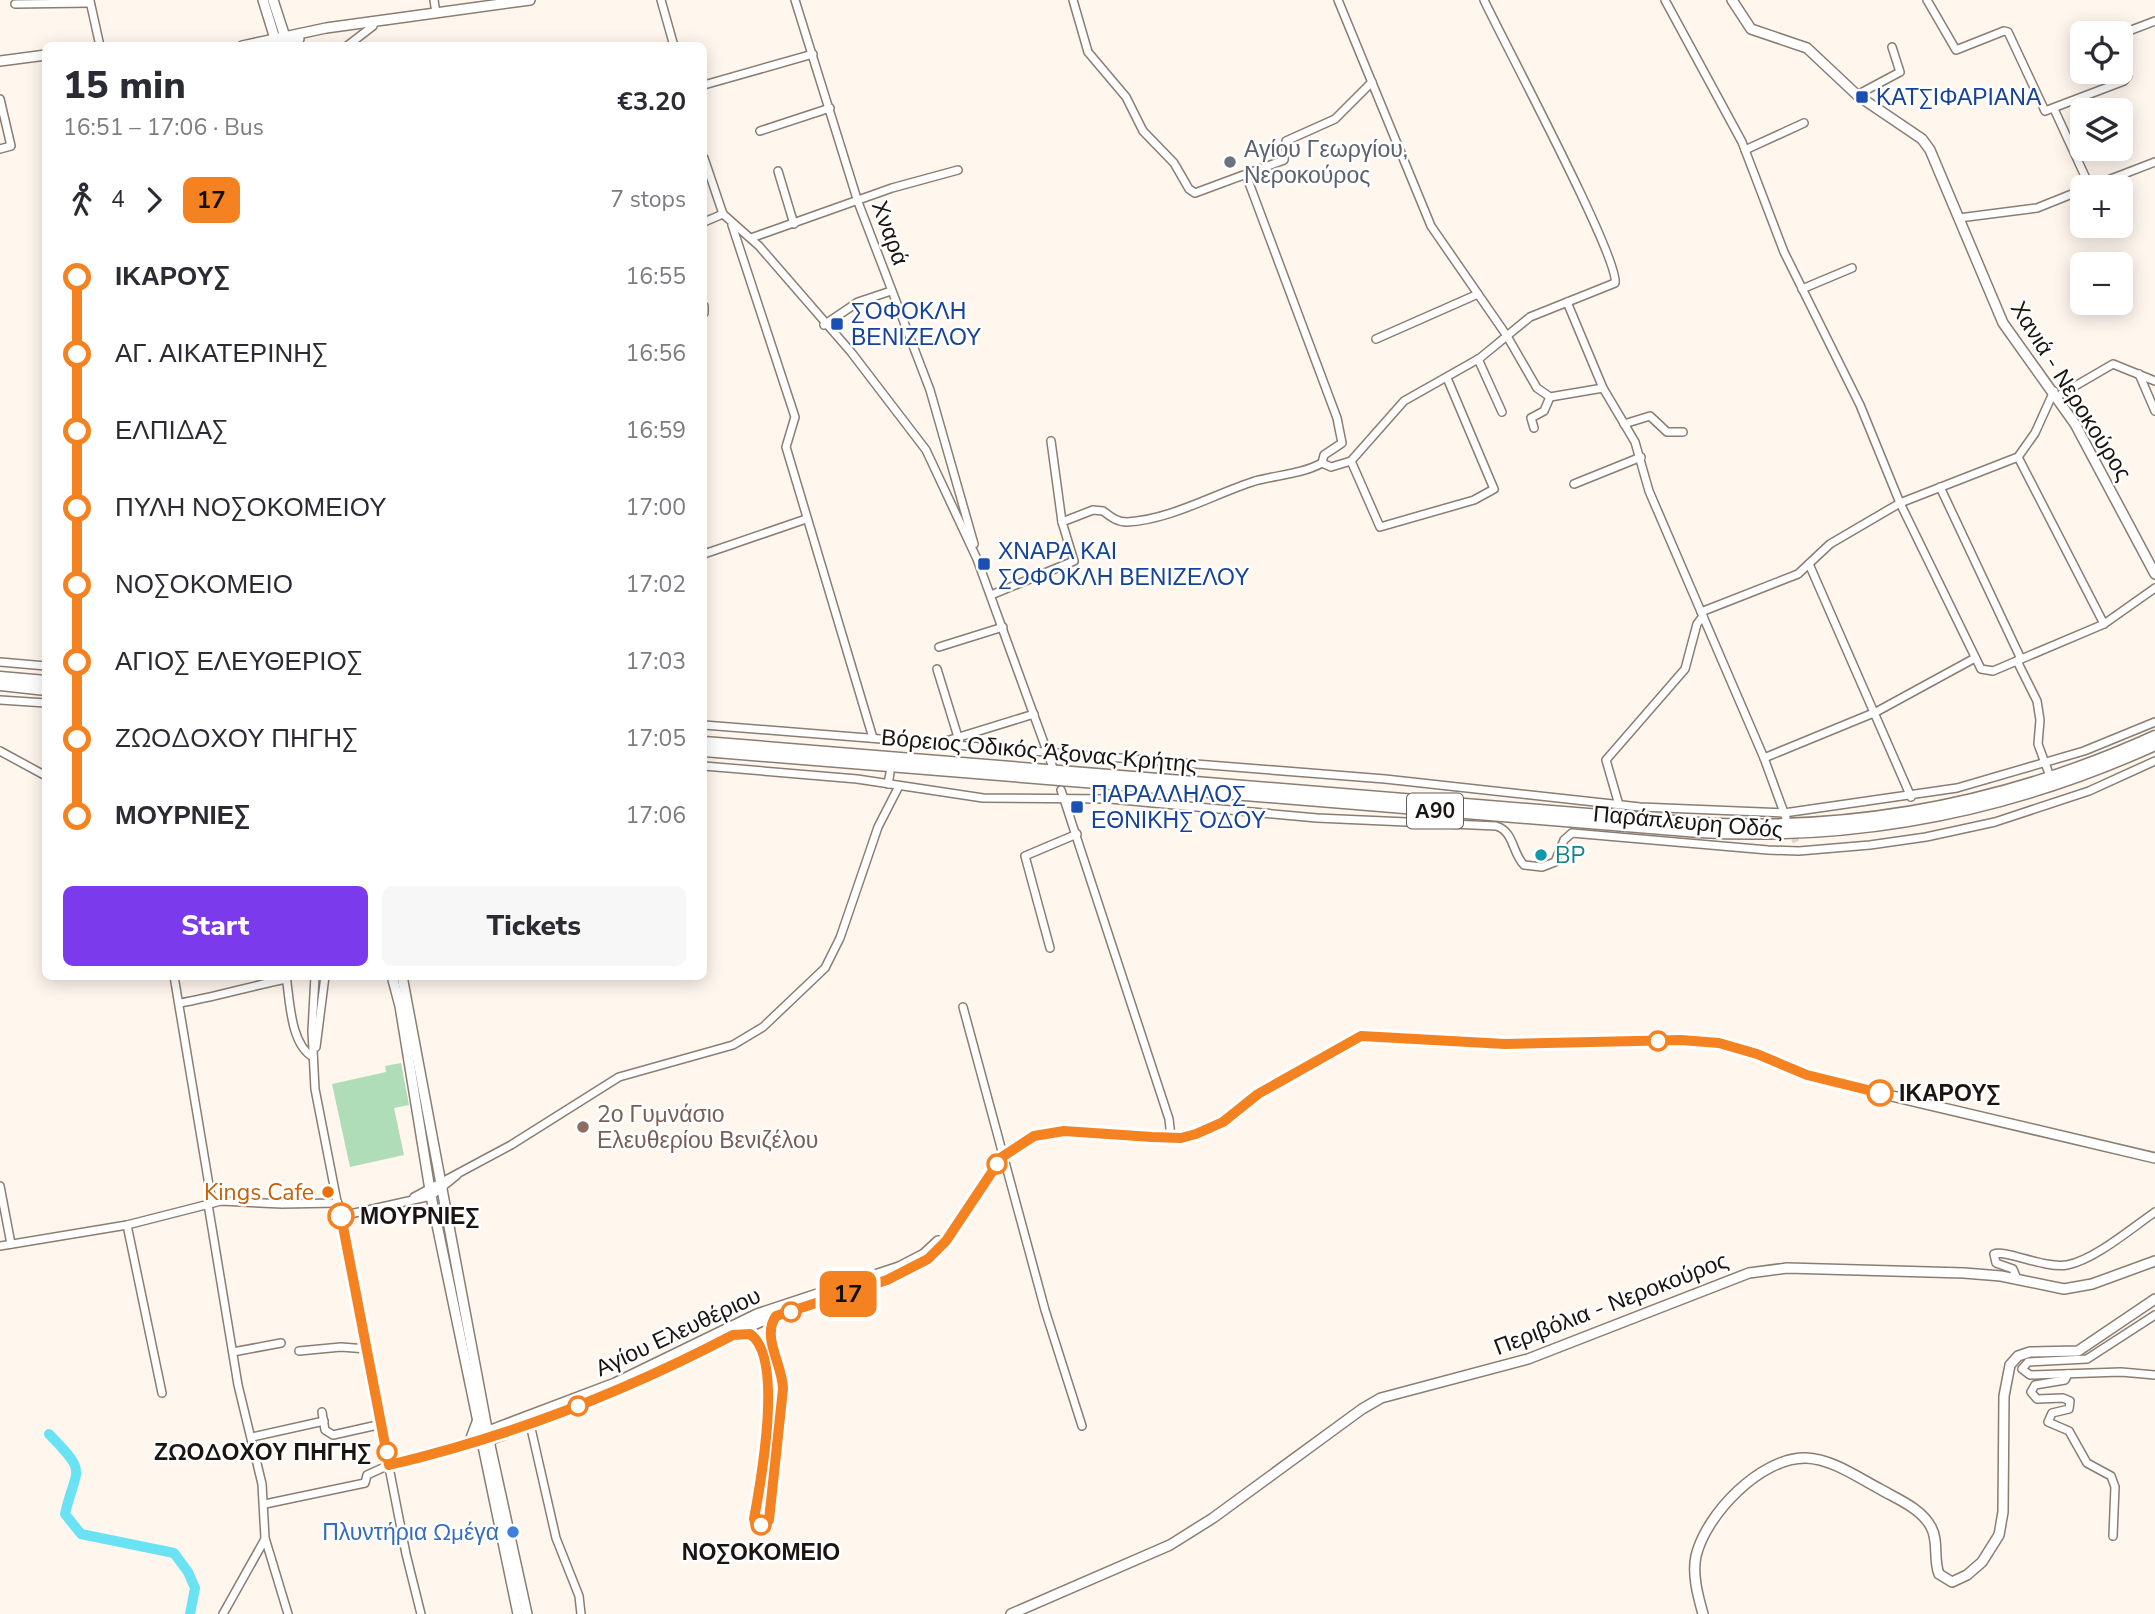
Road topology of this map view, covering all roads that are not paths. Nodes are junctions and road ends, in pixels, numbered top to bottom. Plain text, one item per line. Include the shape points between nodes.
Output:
1 (263, 0) edge
2 (273, 0) edge
3 (434, 0) edge
4 (661, 0) edge
5 (795, 0) edge
6 (1073, 0) edge
7 (1338, 0) edge
8 (1484, 0) edge
9 (1665, 0) edge
10 (1732, 0) edge
11 (1927, 0) edge
12 (90, 1) edge
13 (523, 1) edge
14 (15, 4) dead end
15 (478, 4) edge
16 (436, 13) junction
17 (275, 20) junction
18 (393, 20) junction
19 (2155, 21) edge
20 (373, 26) junction
21 (2133, 29) edge
22 (302, 35) junction
23 (99, 42) edge
24 (256, 42) edge
25 (274, 42) edge
26 (288, 42) edge
27 (352, 42) edge
28 (673, 42) edge
29 (1892, 47) dead end
30 (813, 54) junction
31 (42, 56) edge
32 (0, 61) edge
33 (1372, 82) junction
34 (707, 84) edge
35 (2116, 84) edge
36 (1857, 95) junction
37 (0, 99) edge
38 (830, 108) junction
39 (2054, 109) junction
40 (1804, 123) dead end
41 (760, 131) dead end
42 (0, 149) edge
43 (1745, 150) junction
44 (2155, 162) edge
45 (707, 167) edge
46 (958, 170) dead end
47 (778, 171) dead end
48 (1246, 175) junction
49 (2084, 175) edge
50 (2121, 175) edge
51 (2070, 195) edge
52 (858, 202) junction
53 (723, 214) junction
54 (1959, 218) junction
55 (707, 221) edge
56 (732, 223) junction
57 (794, 224) junction
58 (751, 238) junction
59 (1853, 268) dead end
60 (1801, 289) junction
61 (891, 290) junction
62 (1478, 294) junction
63 (1567, 302) junction
64 (824, 325) junction
65 (1507, 336) junction
66 (1376, 339) dead end
67 (1478, 359) junction
68 (2138, 374) junction
69 (1447, 378) junction
70 (2155, 381) edge
71 (1603, 388) junction
72 (2056, 394) junction
73 (1550, 397) junction
74 (2155, 411) edge
75 (1502, 412) dead end
76 (1624, 424) junction
77 (1534, 428) dead end
78 (1683, 432) dead end
79 (1051, 441) dead end
80 (1641, 457) junction
81 (2018, 457) junction
82 (1351, 461) junction
83 (1322, 463) junction
84 (1574, 484) dead end
85 (1940, 486) junction
86 (1900, 503) junction
87 (806, 519) junction
88 (1062, 522) junction
89 (707, 553) edge
90 (977, 559) junction
91 (1809, 564) junction
92 (2155, 574) edge
93 (2155, 588) edge
94 (991, 595) junction
95 (1702, 614) junction
96 (2104, 624) junction
97 (1003, 628) junction
98 (939, 648) dead end
99 (1975, 658) junction
100 (2019, 660) junction
101 (0, 662) edge
102 (42, 666) edge
103 (937, 669) dead end
104 (0, 677) edge
105 (42, 681) edge
106 (0, 685) edge
107 (42, 690) edge
108 (0, 700) edge
109 (42, 703) edge
110 (1876, 712) junction
111 (1034, 714) junction
112 (2155, 722) edge
113 (707, 725) edge
114 (2155, 736) edge
115 (958, 737) junction
116 (873, 738) junction
117 (890, 739) junction
118 (707, 742) edge
119 (939, 743) junction
120 (2155, 745) edge
121 (891, 749) dead end
122 (0, 751) edge
123 (707, 751) edge
124 (1047, 751) junction
125 (1764, 758) junction
126 (2155, 761) edge
127 (2044, 762) junction
128 (1052, 765) dead end
129 (707, 766) edge
130 (2048, 771) dead end
131 (890, 773) dead end
132 (42, 774) edge
133 (888, 784) junction
134 (899, 786) junction
135 (1063, 793) junction
136 (2056, 794) dead end
137 (1912, 797) junction
138 (2058, 802) junction
139 (1619, 805) junction
140 (1500, 816) junction
141 (1785, 816) junction
142 (1576, 822) junction
143 (1511, 825) dead end
144 (1564, 830) dead end
145 (1077, 834) junction
146 (1796, 842) tunnel mouth
147 (1799, 851) junction
148 (1050, 948) dead end
149 (175, 980) edge
150 (276, 980) edge
151 (286, 980) edge
152 (315, 980) edge
153 (324, 980) edge
154 (392, 980) edge
155 (402, 980) edge
156 (180, 1003) junction
157 (963, 1007) dead end
158 (313, 1057) junction
159 (1171, 1137) junction
160 (1002, 1157) junction
161 (2155, 1158) edge
162 (0, 1186) edge
163 (435, 1189) junction
164 (210, 1203) junction
165 (338, 1203) junction
166 (2155, 1213) edge
167 (341, 1216) junction
168 (960, 1220) junction
169 (127, 1225) junction
170 (11, 1244) junction
171 (0, 1246) edge
172 (2155, 1261) edge
173 (2017, 1279) junction
174 (2155, 1299) edge
175 (2155, 1315) edge
176 (281, 1343) dead end
177 (367, 1349) junction
178 (233, 1352) junction
179 (299, 1352) dead end
180 (2068, 1374) junction
181 (2155, 1375) edge
182 (162, 1393) dead end
183 (322, 1412) dead end
184 (482, 1419) junction
185 (324, 1421) junction
186 (382, 1424) junction
187 (530, 1424) junction
188 (503, 1426) junction
189 (1082, 1426) dead end
190 (252, 1437) junction
191 (482, 1437) junction
192 (389, 1465) junction
193 (265, 1504) junction
194 (2113, 1536) dead end
195 (265, 1538) junction
196 (223, 1614) edge
197 (288, 1614) edge
198 (421, 1614) edge
199 (518, 1614) edge
200 (527, 1614) edge
201 (580, 1614) edge
202 (1012, 1614) edge
203 (1703, 1614) edge

1 - 17 main road
2 - 17 main road
3 - 16 street
4 - 28 street
5 - 30 street, Χναρά
6 - 48 street via 1084,46 1122,91 1143,131 1174,163 1189,189 1199,192
7 - 33 street
8 - 63 street via 1577,185 1616,277 1605,289
9 - 43 street
10 - 36 main road, Χανιά - Νεροκούρος via 1751,29 1807,48
11 - 39 street via 1956,50 2008,32 2042,109
12 - 14 street
12 - 23 street
13 - 15 main road
15 - 16 main road
16 - 18 main road
17 - 22 main road
17 - 24 main road
17 - 25 main road
17 - 26 main road
18 - 20 main road
18 - 22 main road
19 - 21 street
20 - 22 main road
20 - 27 street
22 - 26 main road
29 - 36 street via 1900,72
30 - 34 street
30 - 38 street, Χναρά
31 - 32 main road
33 - 48 street via 1335,119 1286,141 1284,160
33 - 62 street via 1431,226
35 - 39 street
36 - 54 main road, Χανιά - Νεροκούρος via 1922,139
37 - 42 street via 11,146
38 - 41 street
38 - 52 street, Χναρά
39 - 49 street
40 - 43 street
43 - 60 street
44 - 50 street
45 - 53 street
46 - 52 street
47 - 57 street
48 - 83 street via 1337,418 1342,443 1324,456
51 - 54 street via 2037,208
52 - 57 street
52 - 61 street, Χναρά
53 - 55 street
53 - 56 street, Χναρά
54 - 72 main road, Χανιά - Νεροκούρος via 2003,324
56 - 58 street, Χναρά
56 - 87 street via 795,416 785,442
57 - 58 street
58 - 64 street, Χναρά
59 - 60 street
60 - 86 street via 1860,405
61 - 64 street via 858,302
61 - 90 street, Χναρά via 930,390
62 - 65 street
62 - 66 street
63 - 65 street via 1530,317
63 - 71 street
64 - 90 street, Χναρά via 917,436
65 - 67 street
65 - 73 street via 1537,388
67 - 69 street
67 - 75 street
68 - 70 street
68 - 72 street via 2113,364
68 - 74 street
69 - 82 street via 1404,401
69 - 82 street via 1494,485 1492,492 1380,527
71 - 73 street
71 - 76 street
72 - 81 street
72 - 92 main road, Χανιά - Νεροκούρος
73 - 77 street via 1544,411 1531,418
76 - 78 street via 1650,416 1667,432
76 - 80 street
79 - 88 street
80 - 84 street
80 - 95 street via 1649,491
81 - 85 street
81 - 96 street
82 - 83 street via 1331,467
83 - 88 street via 1155,517 1117,521 1093,510
85 - 86 street
85 - 100 street
86 - 91 street via 1830,544
86 - 99 street
87 - 89 street
87 - 116 street
88 - 94 street via 1074,561
90 - 94 street, Χναρά
91 - 95 street via 1780,583
91 - 110 street
93 - 96 street
94 - 97 street, Χναρά
95 - 125 street
95 - 139 street via 1685,668 1606,760
96 - 100 street
97 - 98 street
97 - 111 street, Χναρά
99 - 100 street via 1988,673
99 - 110 street
100 - 127 street via 2039,709 2038,744
101 - 102 street
103 - 115 street
104 - 105 highway
106 - 107 highway
108 - 109 street
110 - 125 street
110 - 137 street
111 - 115 street
111 - 124 street, Χναρά
112 - 127 street, Παράπλευρη Οδός
113 - 116 street, Παράπλευρη Οδός
114 - 118 highway, Βόρειος Οδικός Άξονας Κρήτης / Α90 via 2056,776 1958,804 1852,821 1787,825 1671,821
115 - 119 street
116 - 117 street, Παράπλευρη Οδός
117 - 119 street, Παράπλευρη Οδός
117 - 121 street
119 - 124 street, Παράπλευρη Οδός
120 - 142 highway, Βόρειος Οδικός Άξονας Κρήτης / Α90 via 2026,795 1854,830 1763,834
122 - 132 street
123 - 140 highway, Βόρειος Οδικός Άξονας Κρήτης / Α90
124 - 128 street, Χναρά
124 - 139 street, Παράπλευρη Οδός via 1385,779
125 - 141 street
126 - 138 street, Παράπλευρη Οδός
127 - 130 street
127 - 137 street, Παράπλευρη Οδός
129 - 133 street, Παράπλευρη Οδός
131 - 133 street
133 - 134 street, Παράπλευρη Οδός
134 - 135 street, Παράπλευρη Οδός via 983,798
134 - 163 street via 825,968 763,1027 733,1045 619,1077
135 - 145 street
135 - 147 street, Παράπλευρη Οδός via 1317,818 1496,826 1508,834 1519,861 1533,867 1555,862 1567,836 1580,832
136 - 138 street
137 - 141 street, Παράπλευρη Οδός
138 - 147 street, Παράπλευρη Οδός via 1955,832
139 - 141 street, Παράπλευρη Οδός
140 - 142 highway, Βόρειος Οδικός Άξονας Κρήτης / Α90
140 - 143 highway
142 - 144 highway
145 - 148 street via 1025,856
145 - 159 street via 1170,1119
146 - 147 street
149 - 156 street
150 - 156 street
151 - 158 street via 296,1033
152 - 158 street
153 - 158 street
154 - 163 main road
155 - 163 main road
156 - 164 street
157 - 160 street
158 - 165 street
159 - 160 main road, Αγίου Ελευθέριου via 1051,1131 1020,1143
159 - 161 main road, Αγίου Ελευθέριου via 1196,1134 1223,1122 1258,1094 1361,1036 1505,1044 1681,1040 1730,1045 1820,1079
160 - 168 main road, Αγίου Ελευθέριου
160 - 189 street
162 - 170 street
163 - 167 street
163 - 184 main road
164 - 165 street
164 - 169 street
164 - 178 street
165 - 167 street
166 - 173 street via 2073,1263 2039,1265 2006,1252 1994,1254 1996,1263 2013,1269
167 - 177 street
168 - 187 main road, Αγίου Ελευθέριου via 928,1259 902,1274 760,1322 618,1391
168 - 188 main road, Αγίου Ελευθέριου via 923,1254 899,1267 757,1314 615,1383
169 - 170 street
169 - 182 street
170 - 171 street
172 - 173 main road, Περιβόλια - Νεροκούρος via 2073,1288
173 - 202 main road, Περιβόλια - Νεροκούρος via 1787,1268 1749,1273 1528,1359 1381,1398 1170,1545
174 - 203 main road via 2078,1351 2030,1352 2010,1365 2004,1396 2002,1527 1992,1551 1967,1576 1952,1582 1939,1574 1931,1527 1906,1503 1831,1464 1790,1459 1752,1479 1702,1538 1695,1563
175 - 180 street via 2087,1359 2028,1362 2022,1369 2030,1375
176 - 178 street
177 - 179 street via 341,1346
177 - 186 street
178 - 190 street
180 - 181 street
180 - 194 street via 2066,1380 2035,1385 2031,1392 2037,1399 2070,1401 2069,1409 2052,1413 2048,1422 2069,1431 2087,1463 2111,1476 2115,1487
183 - 185 street
184 - 188 main road
184 - 191 main road
184 - 191 main road
185 - 186 street via 325,1430 333,1435
185 - 190 street
186 - 192 street
187 - 191 main road, Αγίου Ελευθέριου
187 - 201 street via 556,1538 579,1596
188 - 191 main road, Αγίου Ελευθέριου
190 - 193 street
191 - 192 street
191 - 199 main road
191 - 200 main road
192 - 193 street via 367,1475 365,1483
192 - 198 street
193 - 195 street
195 - 196 street
195 - 197 street

